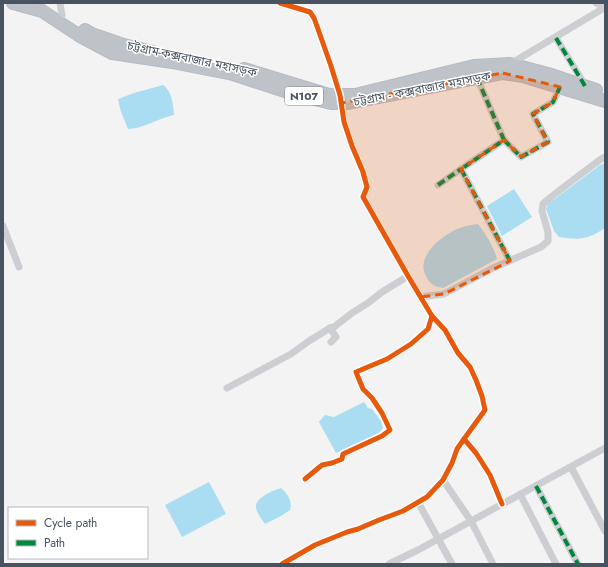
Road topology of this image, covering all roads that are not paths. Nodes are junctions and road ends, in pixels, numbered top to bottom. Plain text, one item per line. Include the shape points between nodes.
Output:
1 (13, 3) edge
2 (42, 3) edge
3 (60, 3) edge
4 (280, 3) edge
5 (596, 3) edge
6 (605, 8) edge
7 (62, 15) junction
8 (556, 38) junction
9 (510, 64) junction
10 (477, 78) junction
11 (585, 86) junction
12 (560, 87) junction
13 (605, 93) edge
14 (340, 99) junction
15 (605, 101) edge
16 (504, 140) junction
17 (605, 157) edge
18 (461, 169) junction
19 (438, 184) dead end
20 (3, 226) edge
21 (510, 260) junction
22 (19, 267) dead end
23 (408, 276) junction
24 (420, 297) junction
25 (432, 316) junction
26 (330, 328) junction
27 (331, 342) dead end
28 (227, 388) dead end
29 (464, 439) junction
30 (605, 448) edge
31 (571, 467) junction
32 (305, 479) dead end
33 (443, 480) junction
34 (536, 486) junction
35 (520, 494) junction
36 (418, 502) junction
37 (502, 504) junction
38 (471, 521) junction
39 (605, 531) edge
40 (438, 539) junction
41 (282, 564) edge
42 (389, 564) edge
43 (452, 564) edge
44 (493, 564) edge
45 (556, 564) edge
46 (578, 564) edge

1 - 14 highway, চট্টগ্রাম - কক্সবাজার মহাসড়ক / N107 via 42,10 80,36 112,53 233,74 331,103
2 - 7 highway, চট্টগ্রাম-কক্সবাজার মহাসড়ক / N107
3 - 7 street
4 - 14 street via 310,12 314,18
5 - 6 street
6 - 8 street
7 - 14 highway, চট্টগ্রাম-কক্সবাজার মহাসড়ক / N107 via 92,34 124,45 233,66
8 - 9 street
8 - 11 street
9 - 11 highway, চট্টগ্রাম-কক্সবাজার মহাসড়ক / N107
9 - 14 highway, চট্টগ্রাম-কক্সবাজার মহাসড়ক / N107 via 474,66
10 - 12 highway, চট্টগ্রাম - কক্সবাজার মহাসড়ক / N107 via 503,73
10 - 14 highway, চট্টগ্রাম - কক্সবাজার মহাসড়ক / N107 via 348,103
10 - 16 street
11 - 13 highway, চট্টগ্রাম-কক্সবাজার মহাসড়ক / N107
12 - 15 highway, চট্টগ্রাম - কক্সবাজার মহাসড়ক / N107
12 - 16 street via 553,102 533,114 548,142 520,157
14 - 23 street via 344,122 367,187 364,197
16 - 18 street
17 - 21 street via 543,204 548,241 541,247
18 - 19 street
18 - 21 street
20 - 22 street
21 - 24 street via 444,294
23 - 24 street
23 - 26 street
24 - 25 street
25 - 29 street via 470,367 486,410
25 - 32 street via 428,328 411,344 387,359 356,372 363,389 382,413 390,430 343,454 342,459 322,465
26 - 27 street via 336,337
26 - 28 street via 291,354
29 - 33 street
29 - 37 street via 490,475
30 - 31 street
31 - 34 street
31 - 39 street
33 - 36 street
33 - 38 street
34 - 35 street
34 - 46 street
35 - 37 street
35 - 45 street
36 - 40 street
36 - 41 street via 403,511 314,545
37 - 38 street
38 - 40 street
38 - 44 street
40 - 42 street
40 - 43 street

